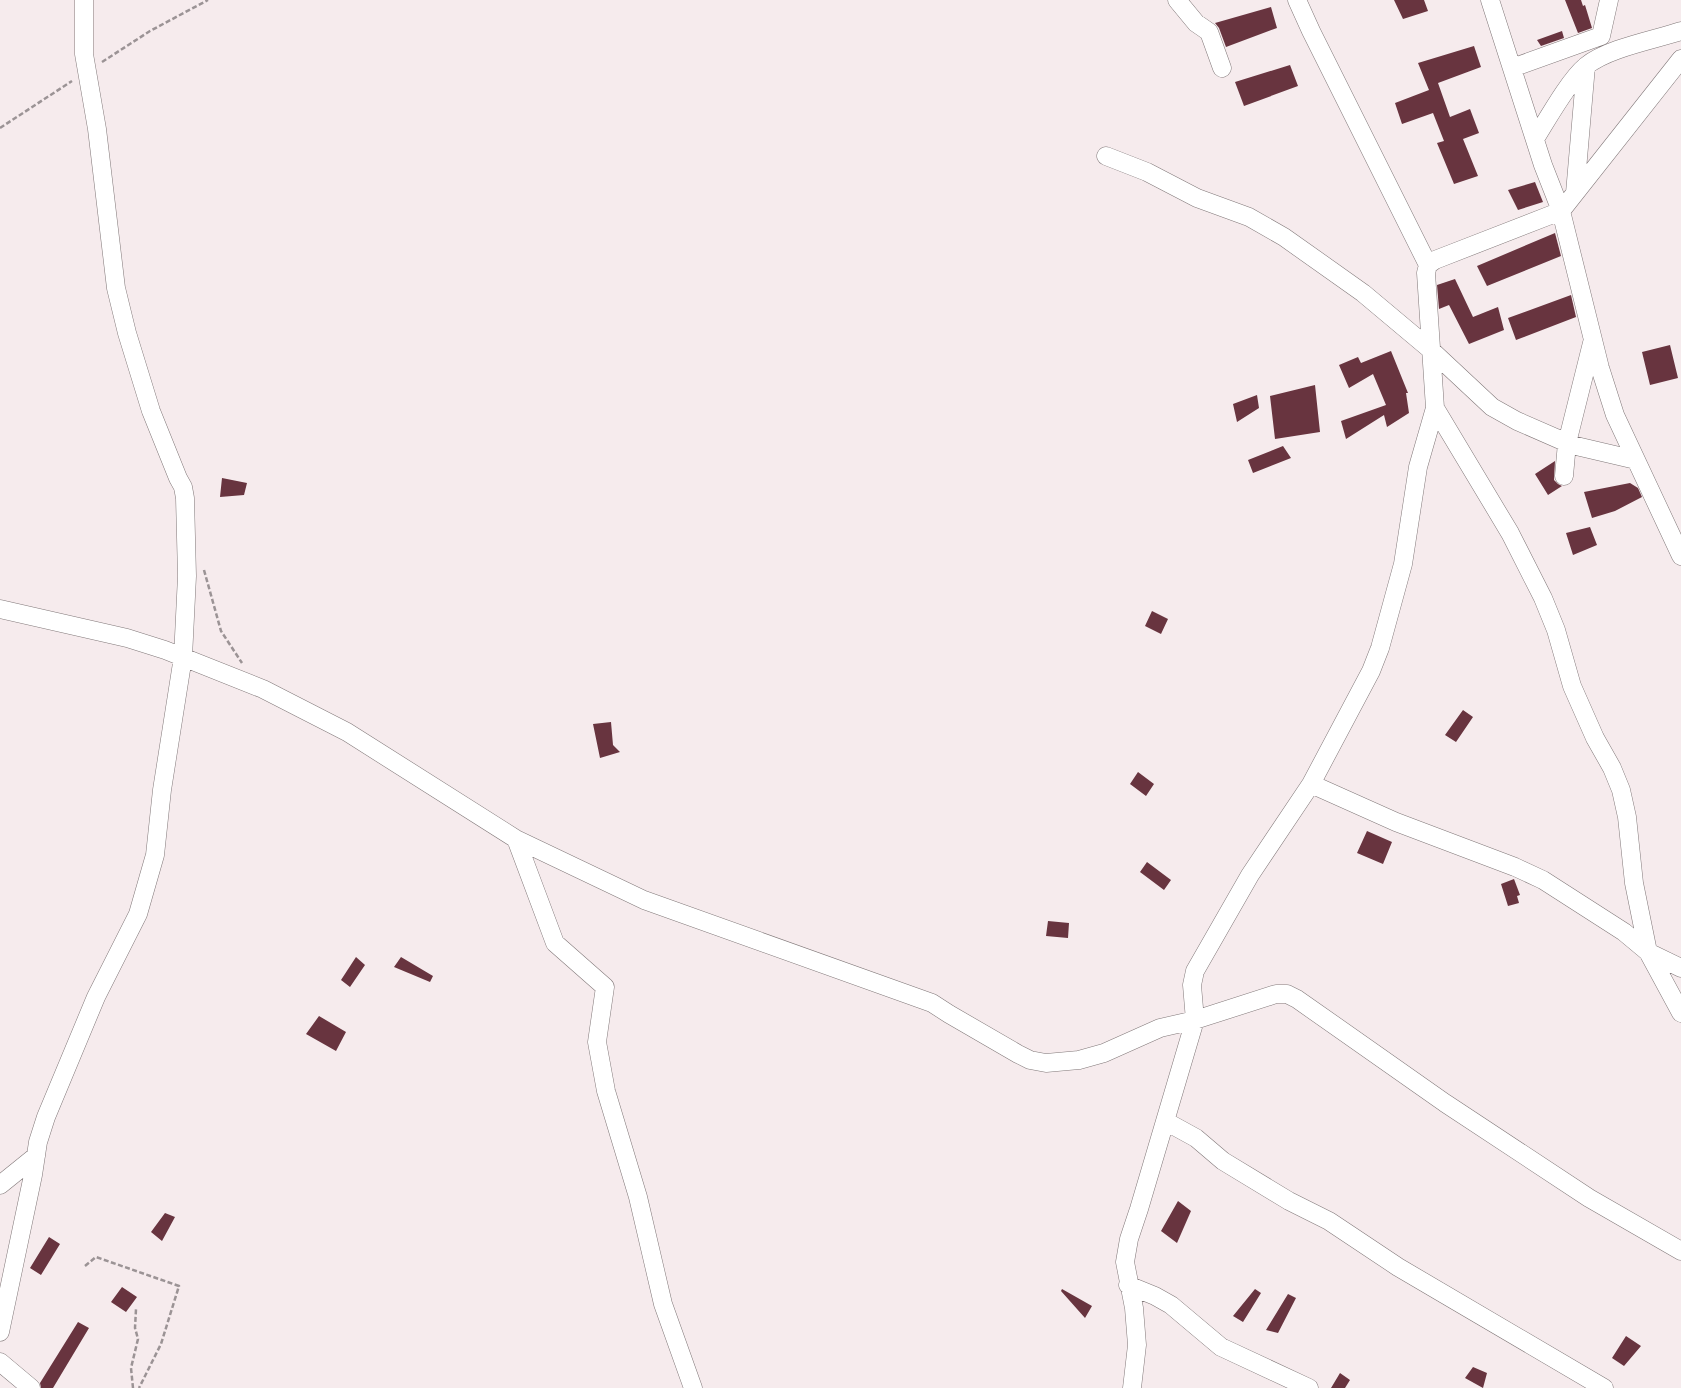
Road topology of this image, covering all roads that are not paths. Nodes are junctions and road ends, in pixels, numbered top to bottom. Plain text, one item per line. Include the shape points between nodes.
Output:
1 (84, 0) edge
2 (1177, 0) edge
3 (1297, 0) edge
4 (1490, 0) edge
5 (1609, 0) edge
6 (1681, 31) edge
7 (1681, 59) edge
8 (1586, 66) junction
9 (1222, 68) dead end
10 (1512, 68) junction
11 (1535, 139) junction
12 (1106, 156) dead end
13 (1575, 193) junction
14 (1561, 211) junction
15 (1428, 265) junction
16 (1593, 339) junction
17 (1431, 350) junction
18 (1435, 408) junction
19 (1567, 443) junction
20 (1636, 460) junction
21 (1564, 476) dead end
22 (1681, 556) edge
23 (0, 609) edge
24 (183, 657) junction
25 (1310, 784) junction
26 (516, 838) junction
27 (1648, 952) junction
28 (1681, 968) edge
29 (1681, 1013) edge
30 (1195, 1020) junction
31 (1165, 1121) junction
32 (36, 1156) junction
33 (0, 1185) edge
34 (1681, 1251) edge
35 (1128, 1285) junction
36 (0, 1332) edge
37 (0, 1362) edge
38 (30, 1388) edge
39 (693, 1388) edge
40 (1132, 1388) edge
41 (1309, 1388) edge
42 (1604, 1388) edge

1 - 24 street via 84,54 97,129 116,288 126,333 151,411 185,498 187,576
2 - 9 street via 1196,23 1209,32
3 - 15 street
4 - 10 street
5 - 10 street via 1601,36
6 - 8 street via 1606,54
7 - 13 street
8 - 11 street
8 - 13 street
10 - 11 street
11 - 14 street
12 - 17 street via 1147,172 1197,198 1249,217 1284,237 1363,293
13 - 14 street
14 - 15 street
14 - 16 street
15 - 17 street
16 - 19 street
16 - 20 street via 1614,415
17 - 18 street
17 - 19 street via 1492,407
18 - 25 street via 1418,466 1403,564 1380,648
18 - 27 street via 1510,533 1543,598 1572,686 1621,790
19 - 20 street
19 - 21 street
20 - 22 street
23 - 24 street via 127,638
24 - 26 street via 256,686 347,732
24 - 32 street via 155,855 138,914 96,997 46,1117
25 - 27 street via 1543,880 1624,932
25 - 30 street via 1250,875 1195,971 1192,1003
26 - 30 street via 644,900 932,1003 1030,1060 1046,1063 1079,1060 1104,1053 1160,1028
26 - 39 street via 555,943 605,987 597,1042 606,1092 638,1197 663,1304
27 - 28 street
27 - 29 street
30 - 31 street
30 - 34 street via 1276,994 1287,994 1589,1198
31 - 35 street via 1129,1239 1125,1262
31 - 42 street via 1196,1138 1223,1161 1288,1201 1329,1221 1398,1267
32 - 33 street
32 - 36 street
35 - 40 street via 1134,1308 1136,1345
35 - 41 street via 1172,1305 1221,1347
37 - 38 street

